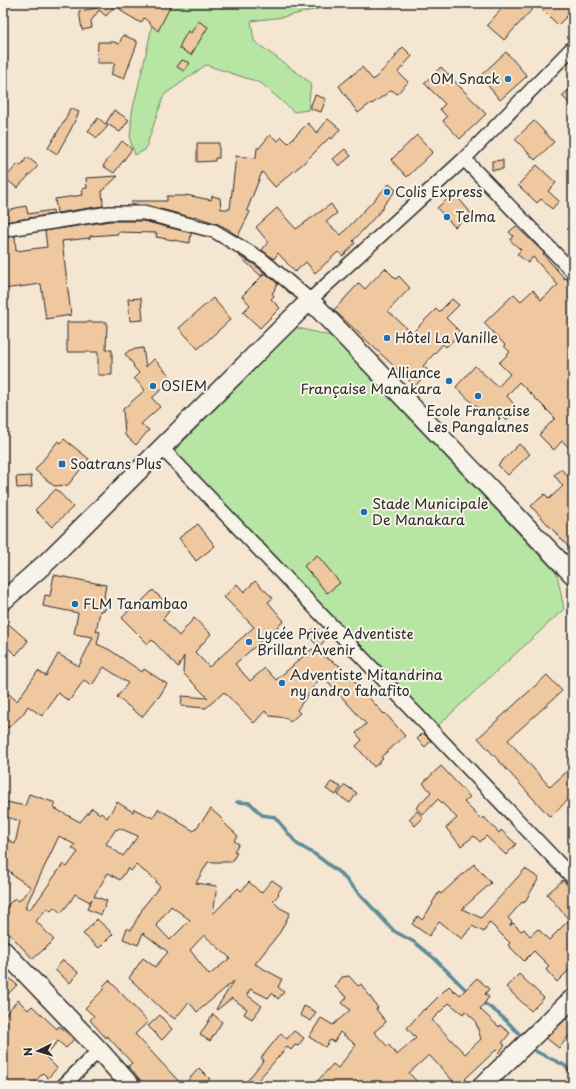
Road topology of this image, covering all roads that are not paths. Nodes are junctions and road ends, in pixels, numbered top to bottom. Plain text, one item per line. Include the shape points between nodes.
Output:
1 (573, 48) edge
2 (464, 159) junction
3 (3, 230) edge
4 (573, 272) edge
5 (310, 300) junction
6 (161, 447) junction
7 (573, 575) edge
8 (3, 601) edge
9 (573, 878) edge
10 (3, 950) edge
11 (573, 998) edge
12 (99, 1050) junction
13 (62, 1086) edge
14 (131, 1086) edge
15 (482, 1086) edge

1 - 2 street
2 - 4 street
2 - 5 street
3 - 5 street via 109,213 144,213 214,230 261,259
5 - 6 main road
5 - 7 main road
6 - 8 main road via 48,561
6 - 9 street
10 - 12 main road
11 - 15 main road
12 - 13 street
12 - 14 main road

